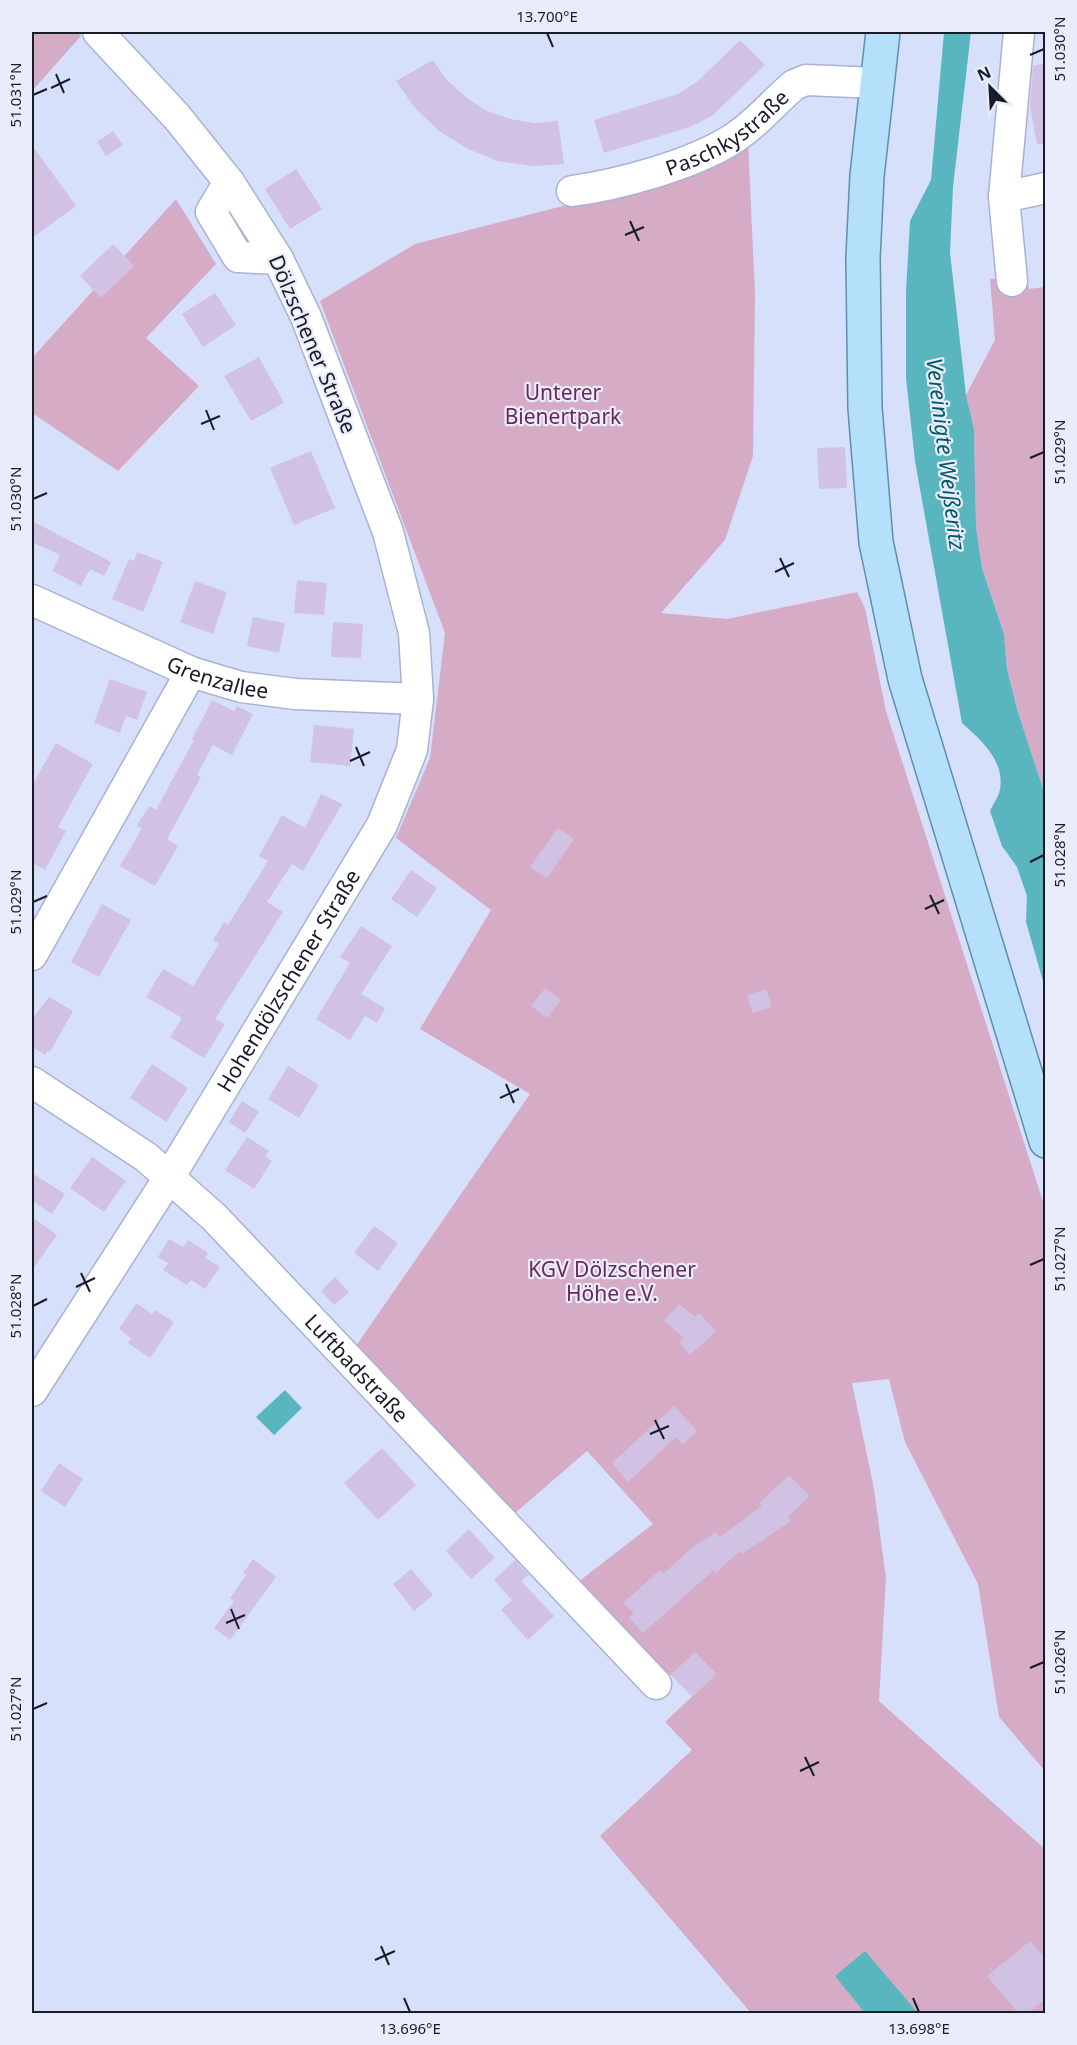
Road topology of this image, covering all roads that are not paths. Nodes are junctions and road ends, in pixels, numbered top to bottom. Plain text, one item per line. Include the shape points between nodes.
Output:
1 (98, 32) edge
2 (883, 32) edge
3 (1019, 32) edge
4 (878, 83) junction
5 (1046, 188) edge
6 (572, 191) dead end
7 (1004, 197) junction
8 (1011, 281) dead end
9 (388, 532) joint
10 (32, 600) edge
11 (191, 672) junction
12 (418, 699) junction
13 (32, 956) edge
14 (32, 1082) edge
15 (1046, 1141) edge
16 (170, 1176) junction
17 (32, 1391) edge
18 (656, 1684) dead end

1 - 9 street, Dölzschener Straße via 177,117 229,182 278,259 325,365
2 - 4 main road
3 - 7 street
4 - 6 street, Paschkystraße via 806,80 794,85 730,141 646,174
4 - 15 main road via 867,176 863,258 865,408 876,542 905,679
5 - 7 street
7 - 8 street
9 - 12 street, Hohendölzschener Straße via 414,633
10 - 11 street, Grenzallee
11 - 12 street, Grenzallee via 241,687 295,694
11 - 13 street
12 - 16 street, Hohendölzschener Straße via 412,750 382,825
14 - 16 street, Luftbadstraße
16 - 17 street, Hohendölzschener Straße
16 - 18 street, Luftbadstraße via 214,1217

